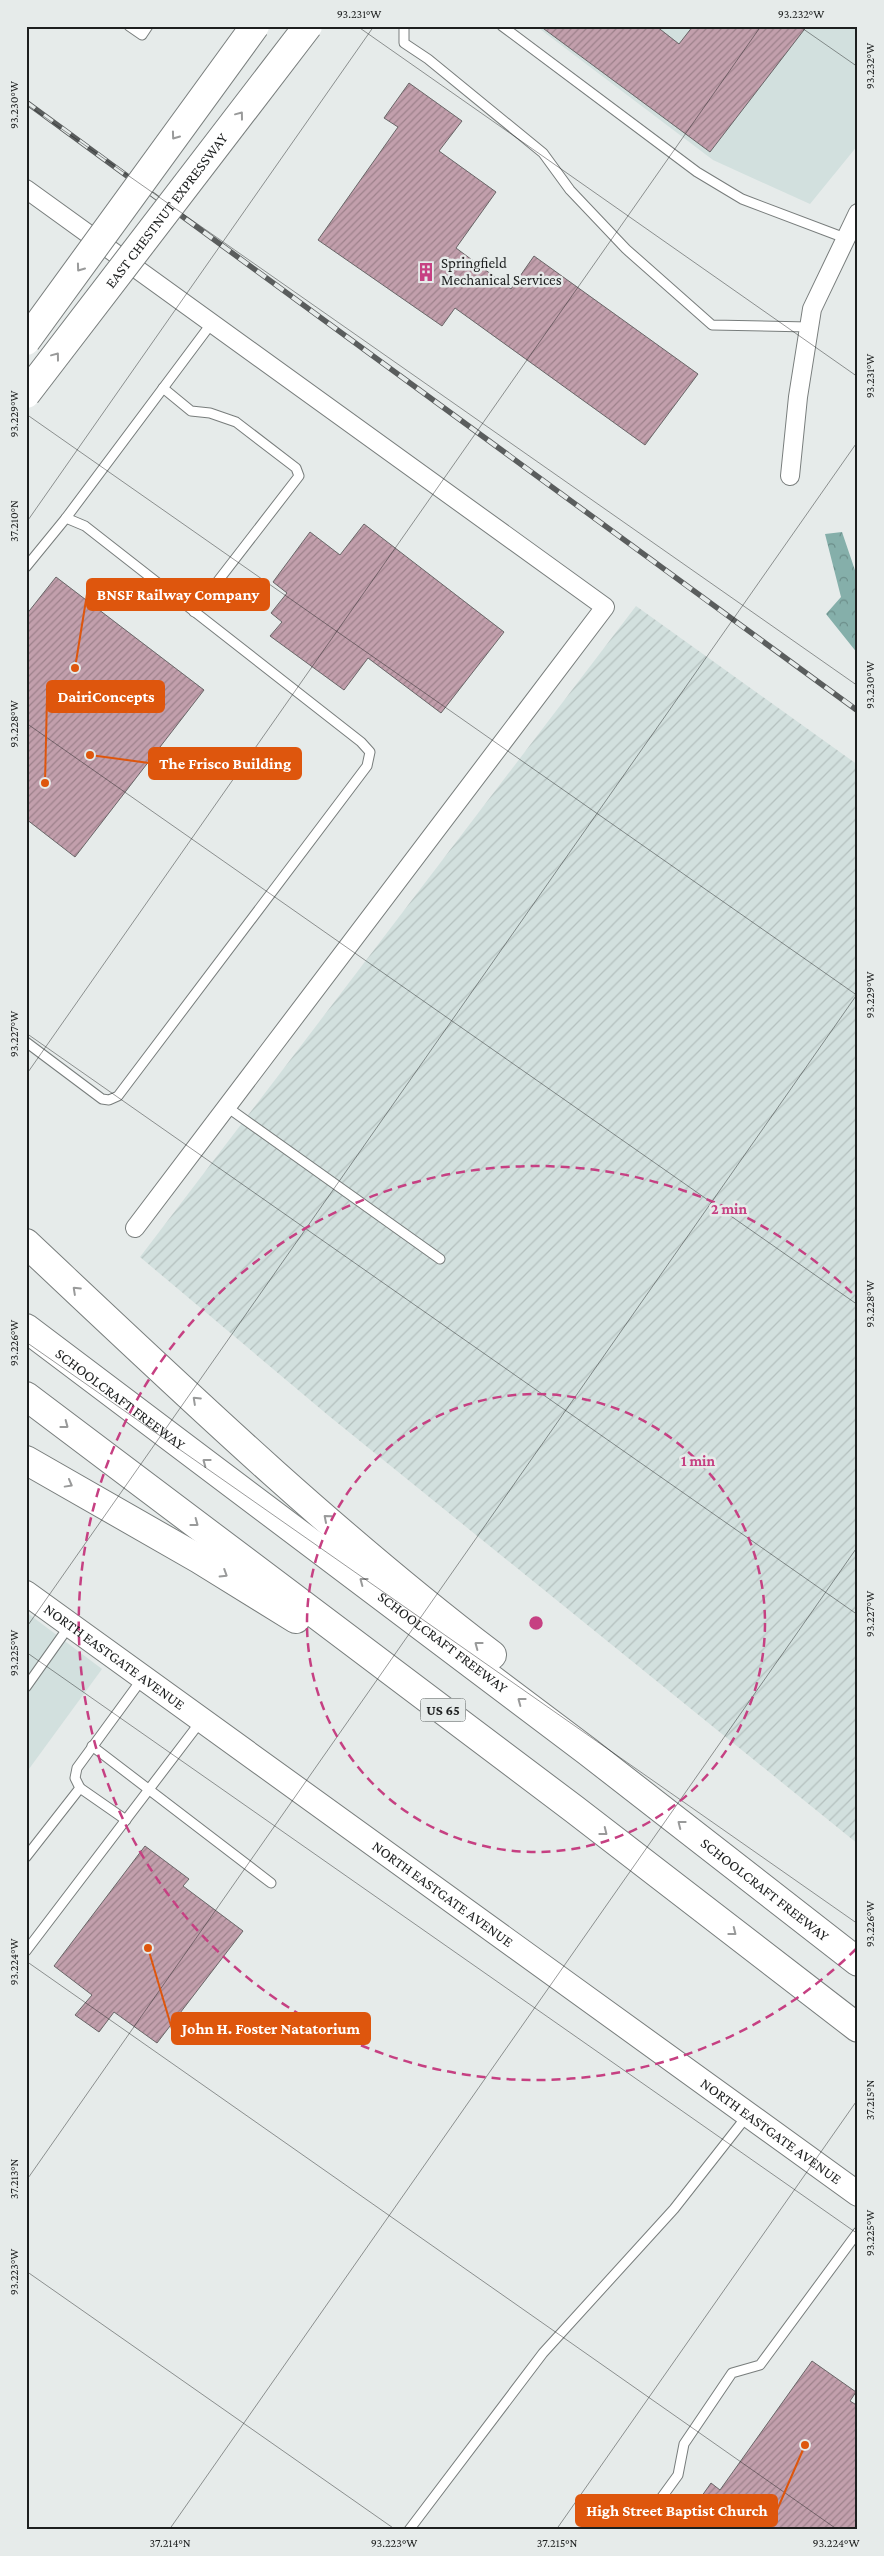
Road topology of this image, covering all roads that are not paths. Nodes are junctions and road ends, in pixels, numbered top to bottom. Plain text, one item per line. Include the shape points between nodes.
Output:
1 (128, 26) edge
2 (148, 26) edge
3 (255, 26) edge
4 (308, 26) edge
5 (404, 26) edge
6 (502, 26) edge
7 (26, 189) edge
8 (858, 213) edge
9 (845, 238) junction
10 (211, 324) junction
11 (809, 327) junction
12 (26, 341) edge
13 (163, 388) junction
14 (26, 394) edge
15 (790, 476) dead end
16 (66, 518) junction
17 (26, 566) edge
18 (194, 612) junction
19 (26, 1042) edge
20 (227, 1107) junction
21 (135, 1228) dead end
22 (26, 1243) edge
23 (440, 1260) dead end
24 (26, 1328) edge
25 (26, 1396) edge
26 (26, 1460) edge
27 (26, 1594) edge
28 (70, 1625) junction
29 (143, 1678) junction
30 (26, 1687) edge
31 (202, 1720) junction
32 (92, 1746) junction
33 (587, 1751) junction
34 (80, 1788) junction
35 (149, 1789) junction
36 (574, 1810) junction
37 (126, 1820) junction
38 (26, 1857) edge
39 (272, 1882) dead end
40 (26, 1951) edge
41 (858, 1962) edge
42 (858, 2028) edge
43 (748, 2115) junction
44 (858, 2194) edge
45 (858, 2232) edge
46 (409, 2530) edge
47 (638, 2530) edge

1 - 2 lane via 142,35
3 -> 12 main road, bridge
14 -> 4 main road, EAST CHESTNUT EXPRESSWAY, bridge
5 - 11 lane via 404,43 543,152 570,190 626,249 712,325
6 - 9 lane via 704,177 742,199
7 - 10 street
8 - 9 street
9 - 11 street via 812,308
10 - 13 lane
10 - 20 street via 605,607
11 - 15 street
13 - 16 lane
13 - 18 lane via 192,411 236,422 296,468 299,476
16 - 17 lane
16 - 18 lane via 84,526
18 - 19 lane via 361,742 370,752 367,766 118,1096 102,1099
20 - 21 street
20 - 23 lane
33 -> 22 main road via 547,1698 471,1640 332,1523
33 -> 24 main road, SCHOOLCRAFT FREEWAY
25 -> 36 main road, US 65
26 -> 36 main road via 199,1559 303,1624
27 - 28 street, NORTH EASTGATE AVENUE
28 - 29 street, NORTH EASTGATE AVENUE
28 - 30 lane
29 - 31 street, NORTH EASTGATE AVENUE
29 - 32 lane
31 - 35 lane
31 - 43 street, NORTH EASTGATE AVENUE
32 - 34 lane via 77,1768 75,1778
32 - 35 lane
41 -> 33 main road, SCHOOLCRAFT FREEWAY
34 - 37 lane
34 - 38 lane
35 - 37 lane
35 - 39 lane
36 -> 42 main road, US 65
37 - 40 lane
43 - 44 street, NORTH EASTGATE AVENUE
43 - 46 lane via 674,2209 543,2353
45 - 47 lane via 760,2365 732,2372 684,2444 678,2475

